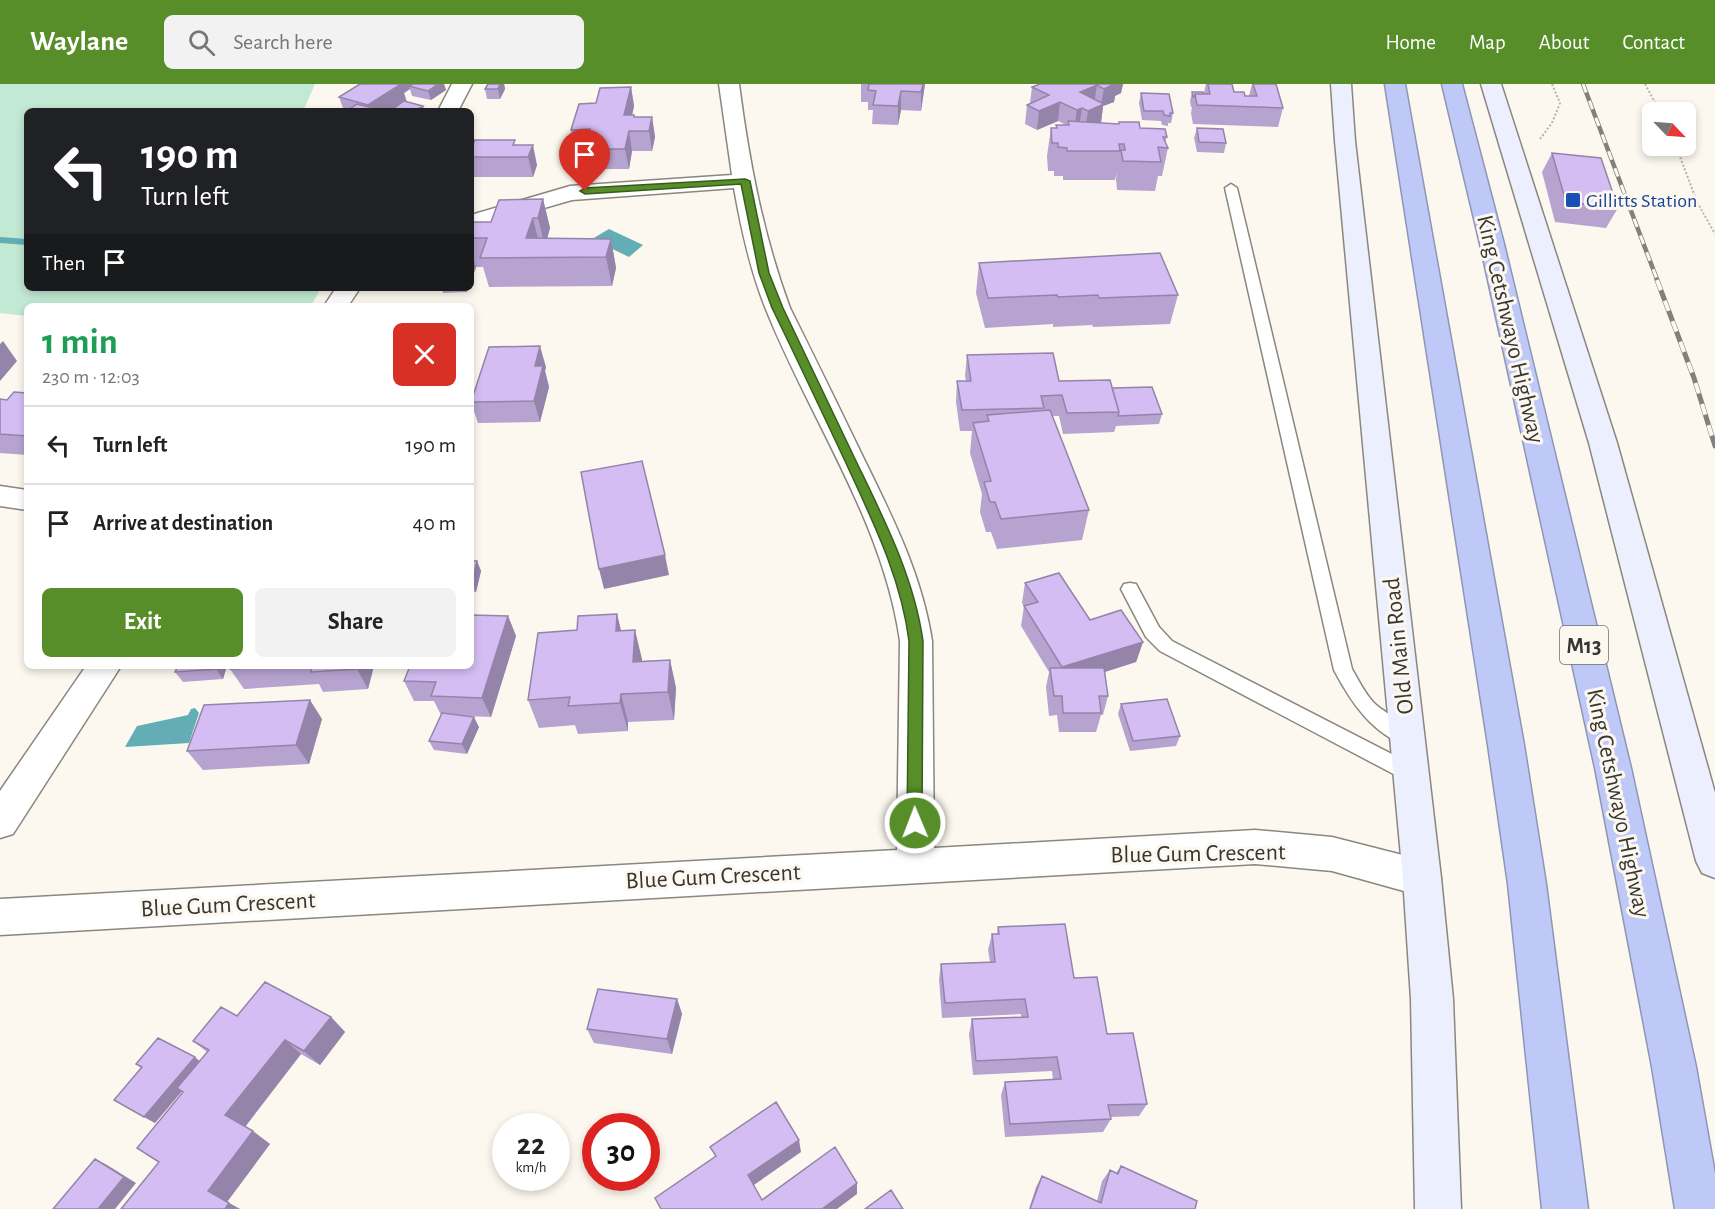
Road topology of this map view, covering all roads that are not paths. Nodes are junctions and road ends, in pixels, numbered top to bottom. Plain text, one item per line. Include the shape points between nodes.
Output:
1 (462, 84) edge
2 (729, 84) edge
3 (1341, 84) edge
4 (1395, 84) edge
5 (1452, 84) edge
6 (1491, 84) edge
7 (450, 108) edge
8 (745, 181) junction
9 (1231, 188) dead end
10 (474, 221) edge
11 (0, 496) edge
12 (24, 500) edge
13 (1130, 589) dead end
14 (102, 669) edge
15 (1408, 738) junction
16 (1412, 774) junction
17 (0, 822) edge
18 (1715, 861) edge
19 (916, 865) junction
20 (1422, 878) junction
21 (0, 917) edge
22 (1438, 1209) edge
23 (1564, 1209) edge
24 (1698, 1209) edge

1 - 7 street
2 - 8 street
3 - 15 street, Old Main Road
4 - 23 highway via 1527,884
5 - 24 highway, King Cetshwayo Highway / M13 via 1613,768 1674,1067
6 - 18 street via 1603,443
8 - 10 street via 570,193
8 - 19 street via 764,273 880,522 912,614 916,641
9 - 15 lane via 1343,670 1365,706
11 - 12 street
13 - 16 lane via 1152,632 1166,646
14 - 17 street
15 - 16 street, Old Main Road
16 - 20 street, Old Main Road
19 - 20 street, Blue Gum Crescent via 1255,847 1332,854
19 - 21 street, Blue Gum Crescent
20 - 22 street, Old Main Road via 1432,999

